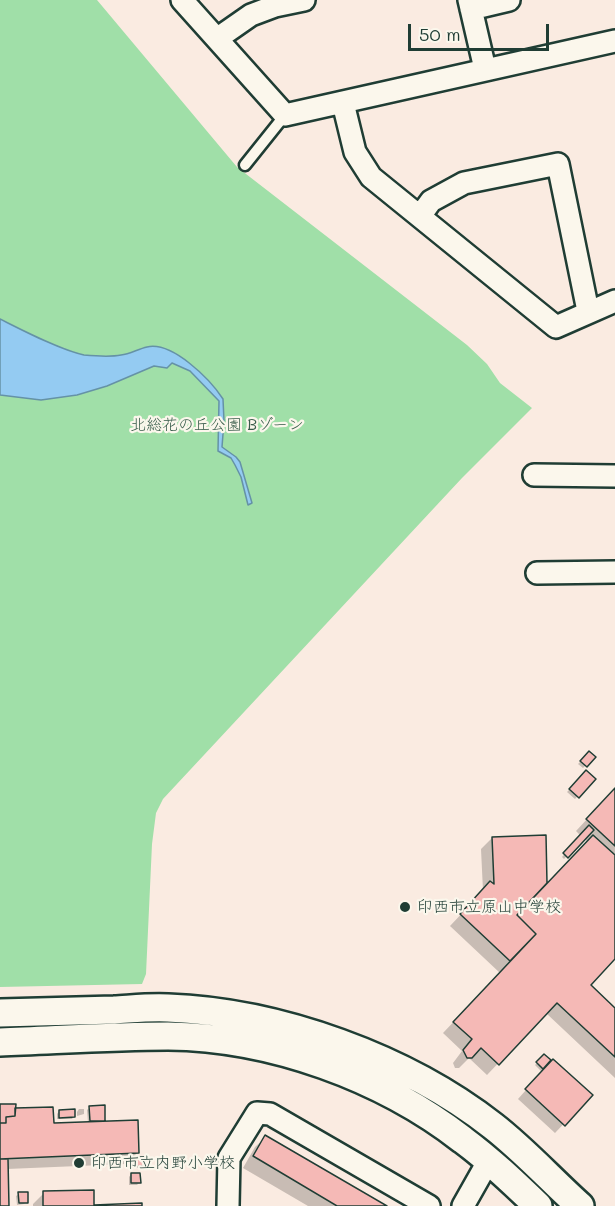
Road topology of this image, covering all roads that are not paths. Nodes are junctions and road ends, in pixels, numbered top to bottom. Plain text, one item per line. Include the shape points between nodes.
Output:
1 (182, 0) edge
2 (304, 0) edge
3 (509, 0) edge
4 (470, 5) edge
5 (218, 38) junction
6 (615, 41) edge
7 (485, 69) junction
8 (343, 103) junction
9 (285, 116) junction
10 (245, 165) dead end
11 (420, 216) junction
12 (615, 301) edge
13 (588, 311) junction
14 (534, 475) dead end
15 (615, 477) edge
16 (615, 572) edge
17 (537, 573) dead end
18 (0, 1013) edge
19 (0, 1042) edge
20 (489, 1160) junction
21 (228, 1206) edge
22 (429, 1206) edge
23 (463, 1206) edge
24 (538, 1206) edge
25 (580, 1206) edge

1 - 5 street
2 - 5 street via 251,15
3 - 4 street
4 - 7 street
5 - 9 street
6 - 7 street
7 - 8 street
8 - 9 street
8 - 11 street via 355,152 371,177
9 - 10 lane
11 - 13 street via 555,327
11 - 13 street via 431,201 464,183 558,164
12 - 13 street
14 - 15 street
16 - 17 street
18 - 25 street via 168,1008 220,1013 292,1028 358,1050 443,1092 493,1126
19 - 20 street via 170,1036 276,1050 391,1093
20 - 23 street
20 - 24 street
21 - 22 street via 229,1158 257,1113 270,1114

